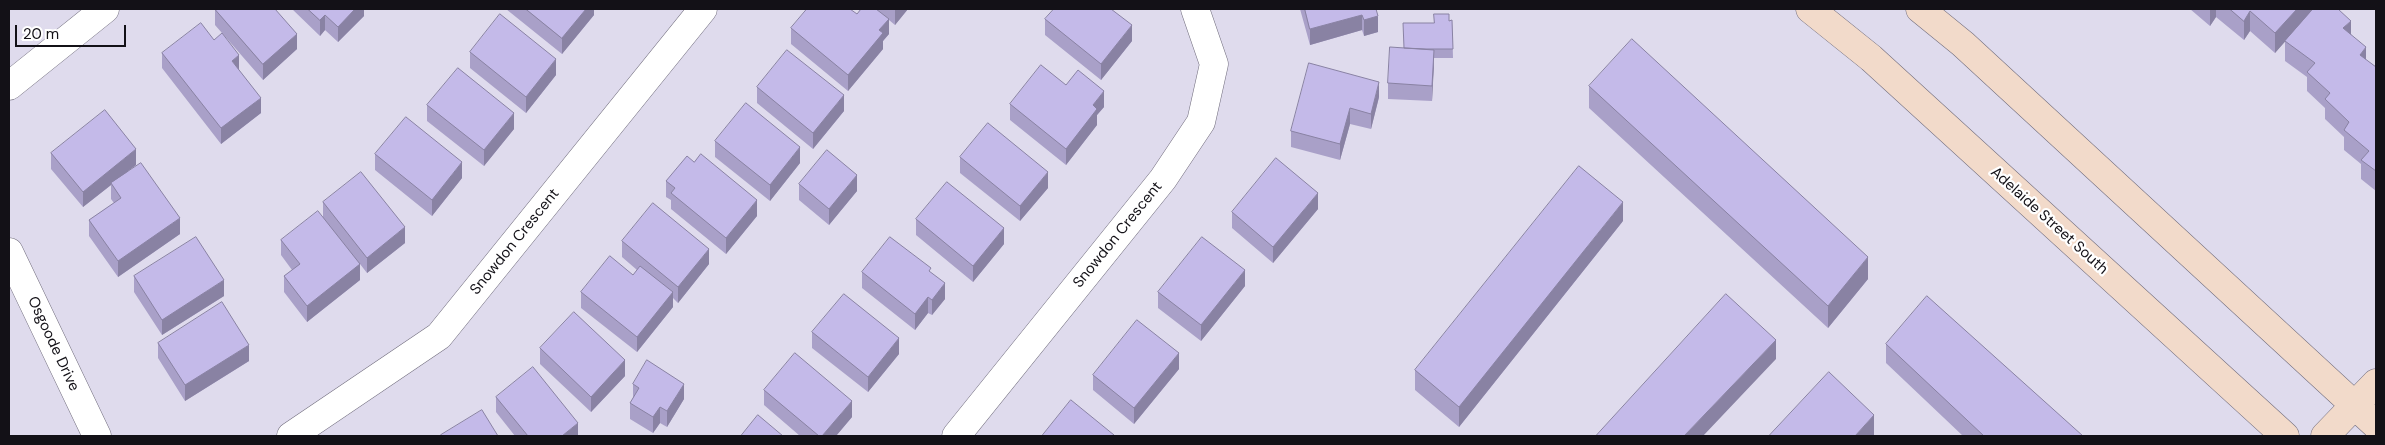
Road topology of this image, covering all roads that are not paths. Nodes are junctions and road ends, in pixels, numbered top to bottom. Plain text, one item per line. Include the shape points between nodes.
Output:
1 (106, 9) edge
2 (703, 9) edge
3 (1194, 9) edge
4 (1810, 9) edge
5 (1920, 9) edge
6 (9, 86) edge
7 (9, 252) edge
8 (2376, 382) edge
9 (2355, 405) junction
10 (2376, 425) edge
11 (97, 436) edge
12 (291, 436) edge
13 (956, 436) edge
14 (2285, 436) edge
15 (2325, 436) edge

1 - 6 street
2 - 12 street, Snowdon Crescent via 439,336
3 - 13 street, Snowdon Crescent via 1214,64 1201,122 1163,179
4 - 14 street, Adelaide Street South via 1871,58
5 - 9 street via 1963,44
7 - 11 street, Osgoode Drive
8 - 9 street
9 - 10 street
9 - 15 street

